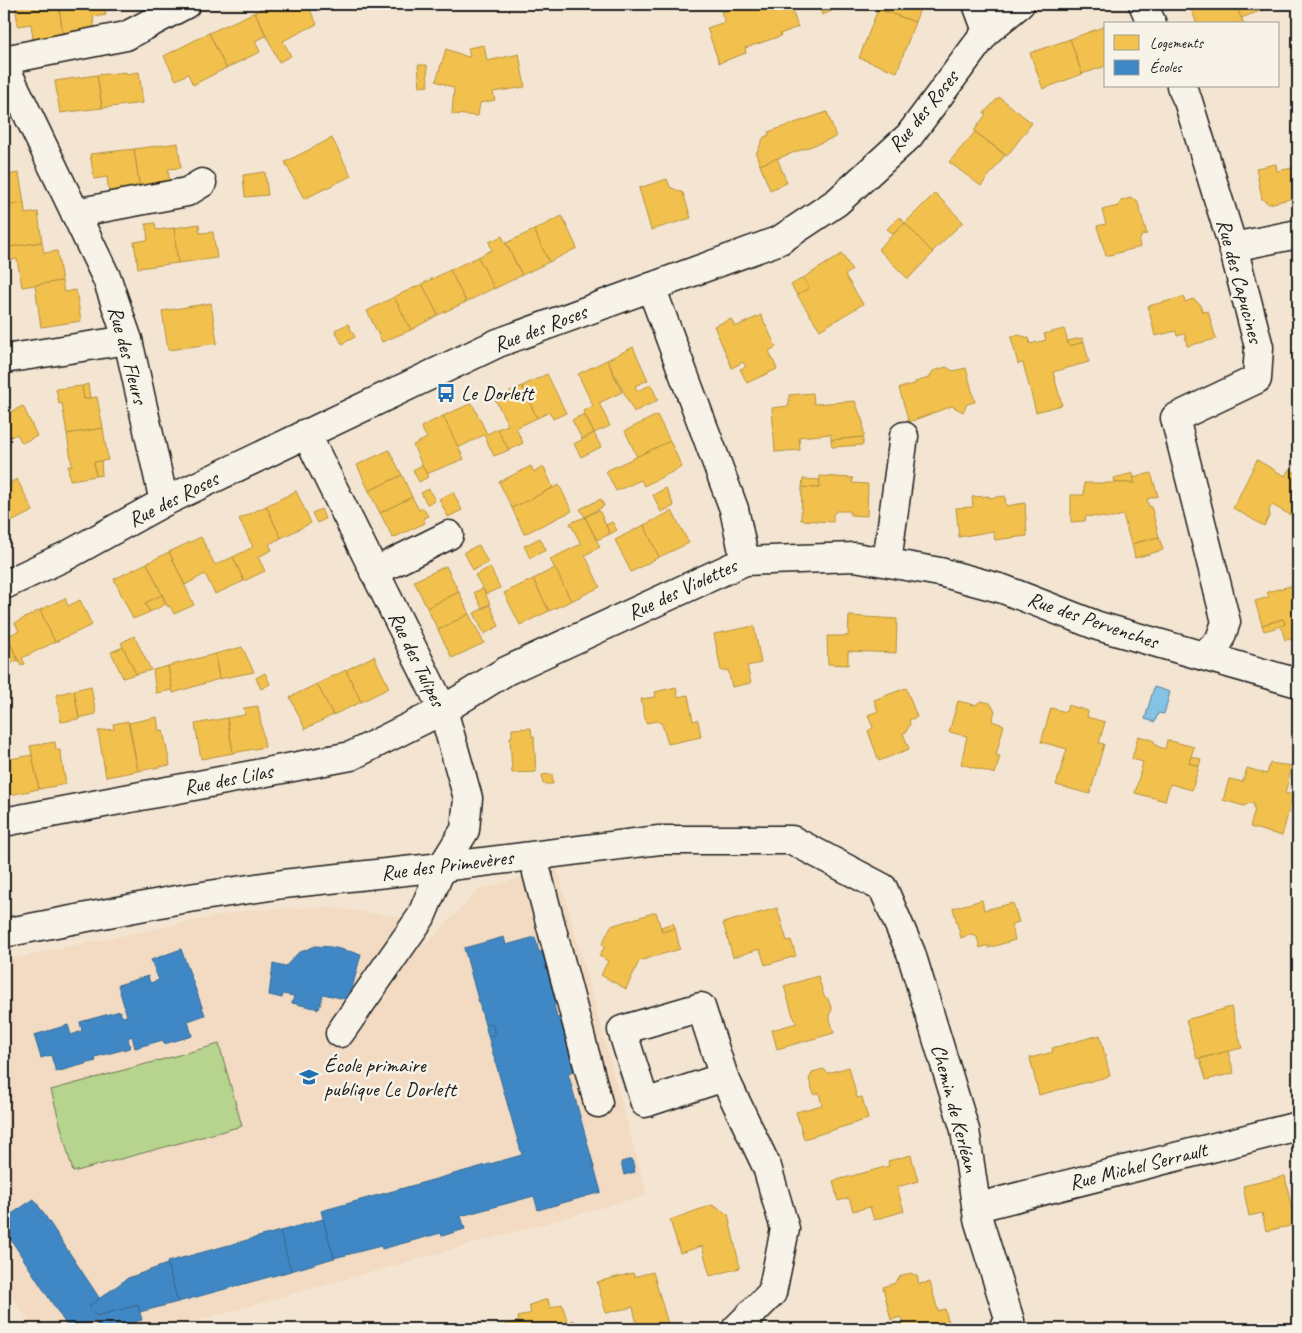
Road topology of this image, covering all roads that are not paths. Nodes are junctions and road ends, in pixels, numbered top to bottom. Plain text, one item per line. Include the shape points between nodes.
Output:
1 (186, 4) edge
2 (977, 4) edge
3 (1020, 4) edge
4 (1143, 4) edge
5 (1151, 22) edge
6 (987, 31) junction
7 (4, 60) edge
8 (4, 65) edge
9 (1182, 88) edge
10 (202, 183) dead end
11 (75, 213) junction
12 (1298, 234) edge
13 (1233, 247) junction
14 (651, 287) junction
15 (128, 340) junction
16 (4, 359) edge
17 (306, 433) junction
18 (904, 436) dead end
19 (164, 502) junction
20 (449, 535) dead end
21 (745, 561) junction
22 (887, 562) junction
23 (374, 572) junction
24 (4, 585) edge
25 (1204, 655) junction
26 (1298, 683) edge
27 (443, 710) junction
28 (4, 822) edge
29 (442, 867) junction
30 (537, 873) dead end
31 (883, 888) joint
32 (4, 933) edge
33 (340, 1032) dead end
34 (724, 1077) dead end
35 (598, 1103) dead end
36 (1298, 1126) edge
37 (978, 1207) junction
38 (736, 1329) edge
39 (1003, 1329) edge

1 - 7 street via 126,36
2 - 6 street
3 - 6 street, Rue des Roses
4 - 5 street
6 - 14 street, Rue des Roses via 909,136 837,202 780,240
8 - 11 street, Rue des Fleurs
9 - 13 street, Rue des Capucines
10 - 11 street via 187,192
11 - 15 street, Rue des Fleurs via 107,279
12 - 13 street
13 - 25 street, Rue des Capucines via 1259,348 1257,378 1175,418 1226,622 1219,642
14 - 17 street, Rue des Roses via 498,343
14 - 21 street, Rue des Violettes via 734,509
15 - 16 street
15 - 19 street, Rue des Fleurs
17 - 19 street, Rue des Roses
17 - 23 street, Rue des Tulipes
18 - 22 street
19 - 24 street, Rue des Roses via 68,555
20 - 23 street
21 - 22 street, Rue des Pervenches via 855,557
21 - 27 street, Rue des Violettes via 506,672
22 - 25 street, Rue des Pervenches via 1003,589 1098,626
23 - 27 street, Rue des Tulipes
25 - 26 street, Rue des Pervenches
27 - 28 street, Rue des Lilas via 351,756
27 - 29 street, Rue des Tulipes via 468,798 465,830
29 - 31 street, Rue des Primevères via 668,838 792,840
29 - 32 street, Rue des Primevères via 283,884 176,900
29 - 33 street, Rue des Tulipes via 421,917
30 - 35 street
31 - 37 street, Chemin de Kerléan via 910,953 965,1130
34 - 38 street via 767,1167 785,1229 772,1293
36 - 37 street, Rue Michel Serrault
37 - 39 street, Chemin de Kerléan via 978,1219 1010,1321

